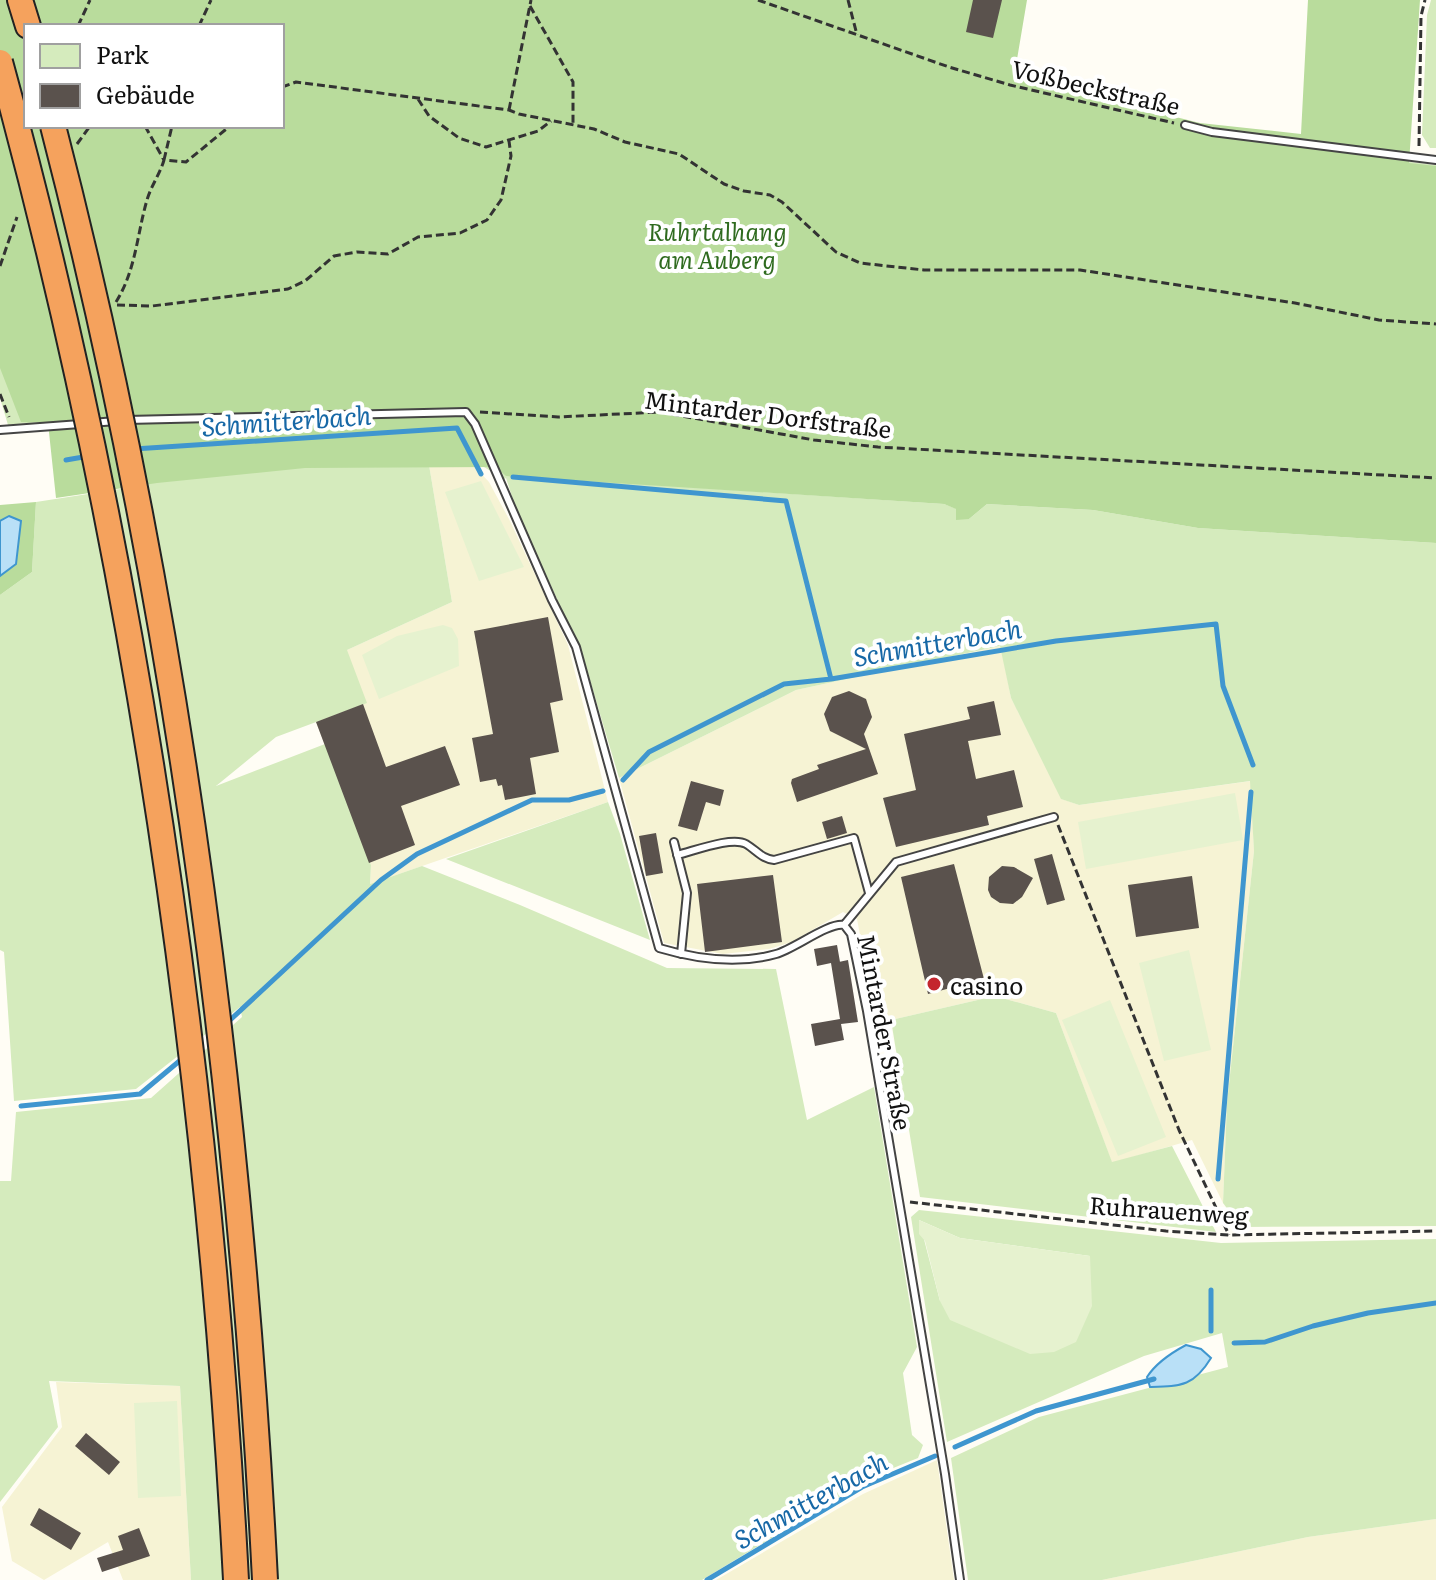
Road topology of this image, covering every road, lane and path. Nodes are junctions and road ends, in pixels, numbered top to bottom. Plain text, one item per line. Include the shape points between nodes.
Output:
1 (20, 0) edge
2 (90, 0) edge
3 (211, 0) edge
4 (758, 0) edge
5 (848, 0) edge
6 (1425, 0) edge
7 (530, 3) edge
8 (27, 24) edge
9 (79, 24) edge
10 (200, 24) edge
11 (857, 35) junction
12 (0, 62) edge
13 (284, 86) edge
14 (418, 99) junction
15 (509, 110) junction
16 (551, 121) junction
17 (1185, 125) joint
18 (573, 126) junction
19 (53, 128) edge
20 (146, 128) edge
21 (172, 128) edge
22 (228, 128) edge
23 (509, 141) junction
24 (1418, 158) junction
25 (164, 160) junction
26 (1436, 160) edge
27 (20, 211) dead end
28 (0, 266) edge
29 (1436, 324) edge
30 (0, 394) edge
31 (466, 412) junction
32 (14, 429) junction
33 (0, 430) edge
34 (1436, 478) edge
35 (1054, 817) joint
36 (674, 842) dead end
37 (677, 855) junction
38 (869, 893) junction
39 (844, 925) junction
40 (681, 954) junction
41 (899, 1201) junction
42 (1436, 1231) edge
43 (1229, 1235) junction
44 (236, 1580) edge
45 (265, 1580) edge
46 (960, 1580) edge

1 - 8 highway
2 - 9 path
3 - 10 path
4 - 11 path, Voßbeckstraße
5 - 11 path
6 - 24 path
7 - 15 path
7 - 18 path via 573,82
11 - 17 path, Voßbeckstraße via 998,81
12 - 44 highway, bridge via 93,451 166,861 211,1228
13 - 14 path via 296,82
14 - 15 path
14 - 23 path via 429,116 459,138 486,147
15 - 16 path
16 - 18 path
16 - 23 path
17 - 24 lane, Voßbeckstraße
18 - 29 path via 679,154 724,184 770,195 836,252 860,263 924,270 1080,270 1379,320
19 - 45 highway, bridge via 135,491 197,856 239,1209
20 - 25 path
21 - 25 path
22 - 25 path via 186,162
23 - 25 path via 501,200 487,220 460,233 418,237 388,254 334,256 288,289 132,308 115,305
24 - 26 lane, Voßbeckstraße
27 - 28 path
30 - 32 path
31 - 32 lane via 156,418
31 - 34 path, Mintarder Dorfstraße via 558,417 660,412 878,447
31 - 40 lane via 576,647 659,948
32 - 33 lane
35 - 38 lane via 896,862
35 - 43 path via 1179,1130
36 - 37 lane
37 - 38 lane via 734,840 774,860 854,838
37 - 40 lane via 687,893
38 - 39 lane
39 - 40 lane, Mintarder Straße via 772,955 729,960
39 - 41 lane, Mintarder Straße via 851,934 867,1011
41 - 43 path, Ruhrauenweg
41 - 46 lane, Mintarder Straße
42 - 43 path, Ruhrauenweg

